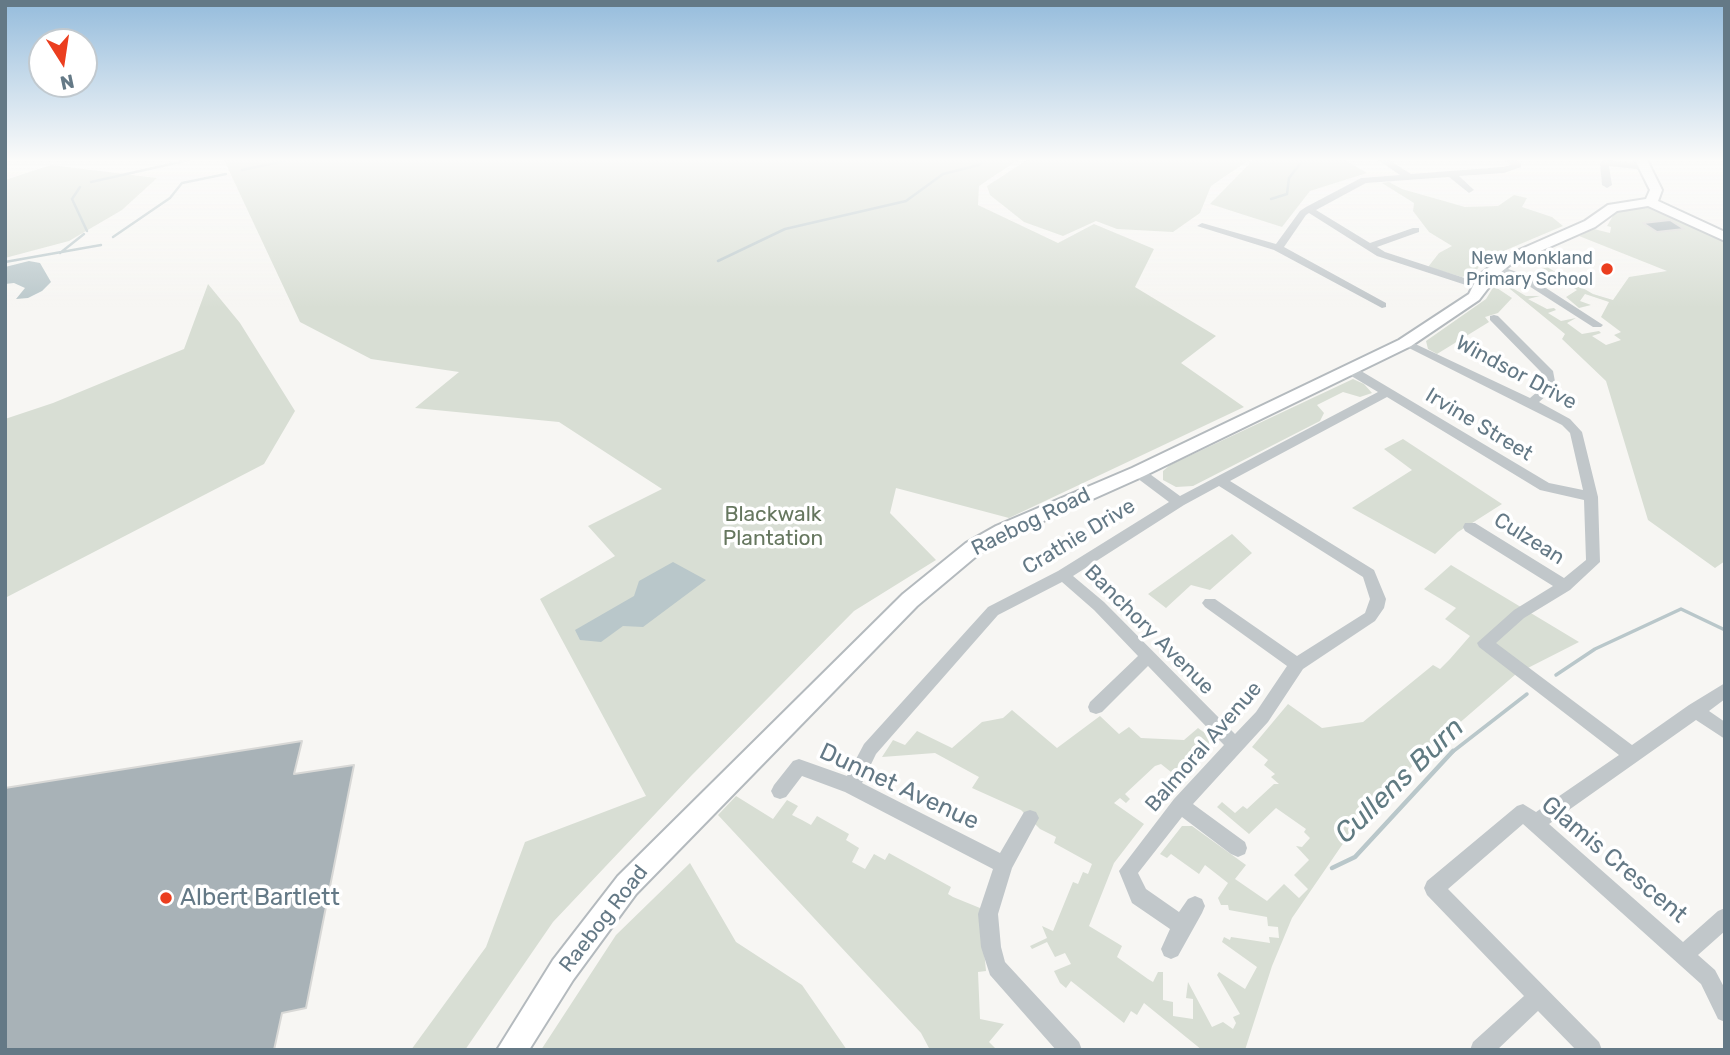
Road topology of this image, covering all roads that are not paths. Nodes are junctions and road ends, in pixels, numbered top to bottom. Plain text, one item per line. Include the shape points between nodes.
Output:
1 (1309, 209) joint
2 (1612, 209) edge
3 (1666, 209) edge
4 (1202, 226) dead end
5 (1416, 230) dead end
6 (1725, 237) edge
7 (1368, 247) junction
8 (1278, 248) junction
9 (1499, 269) junction
10 (1482, 287) junction
11 (1382, 305) dead end
12 (1494, 318) dead end
13 (1597, 325) dead end
14 (1405, 343) junction
15 (1352, 371) junction
16 (1387, 392) junction
17 (1531, 403) junction
18 (1139, 472) junction
19 (1219, 480) junction
20 (1591, 497) junction
21 (1179, 502) junction
22 (1470, 527) dead end
23 (1063, 575) junction
24 (1565, 586) junction
25 (1210, 603) dead end
26 (1147, 657) junction
27 (1297, 664) junction
28 (1725, 690) edge
29 (1096, 707) dead end
30 (1695, 710) junction
31 (1725, 732) edge
32 (1235, 745) junction
33 (1631, 754) junction
34 (851, 786) junction
35 (780, 791) dead end
36 (1180, 805) junction
37 (1030, 818) dead end
38 (1535, 823) junction
39 (1238, 848) dead end
40 (1004, 865) junction
41 (1195, 906) dead end
42 (1725, 918) edge
43 (1182, 926) junction
44 (1171, 949) dead end
45 (1684, 954) junction
46 (1539, 996) junction
47 (1725, 1012) edge
48 (512, 1050) edge
49 (1071, 1050) edge
50 (1481, 1050) edge
51 (1591, 1050) edge

1 - 7 street
1 - 8 street
2 - 9 main road, Raebog Road via 1581,229 1506,261
3 - 6 main road
4 - 8 street
5 - 7 street
7 - 10 street
8 - 11 street
9 - 10 main road, Raebog Road via 1483,279
9 - 13 street via 1588,313
10 - 14 main road, Raebog Road
12 - 17 street via 1546,372 1550,387
14 - 15 main road, Raebog Road
14 - 17 street, Windsor Drive
15 - 16 street, Irvine Street
15 - 18 main road, Raebog Road
16 - 19 street, Crathie Drive
16 - 20 street, Irvine Street via 1545,487
17 - 20 street, Windsor Drive via 1576,432
18 - 21 street
18 - 48 main road, Raebog Road via 1003,531 962,556 910,600 627,885 563,970
19 - 21 street, Crathie Drive
19 - 27 street, Balmoral Avenue via 1369,575 1378,599 1370,617
20 - 24 street, Windsor Drive via 1593,562
21 - 23 street, Crathie Drive
22 - 24 street, Culzean
23 - 26 street, Banchory Avenue
23 - 34 street, Crathie Drive via 993,611 870,749
24 - 33 street, Windsor Drive via 1519,614 1485,643
25 - 27 street
26 - 29 street
26 - 32 street, Banchory Avenue
27 - 32 street, Balmoral Avenue via 1262,717
28 - 30 street
30 - 31 street
30 - 33 street
32 - 36 street, Balmoral Avenue
33 - 38 street
34 - 35 street, Dunnet Avenue via 799,767
34 - 40 street, Dunnet Avenue
36 - 39 street
36 - 43 street, Balmoral Avenue via 1128,871 1139,896
37 - 40 street
38 - 45 street, Glamis Crescent
38 - 46 street, Glamis Crescent via 1523,812 1434,888
40 - 49 street via 988,914 997,968
41 - 43 street
42 - 45 street
43 - 44 street
45 - 47 street, Glamis Crescent via 1708,978
46 - 50 street
46 - 51 street, Glamis Crescent

